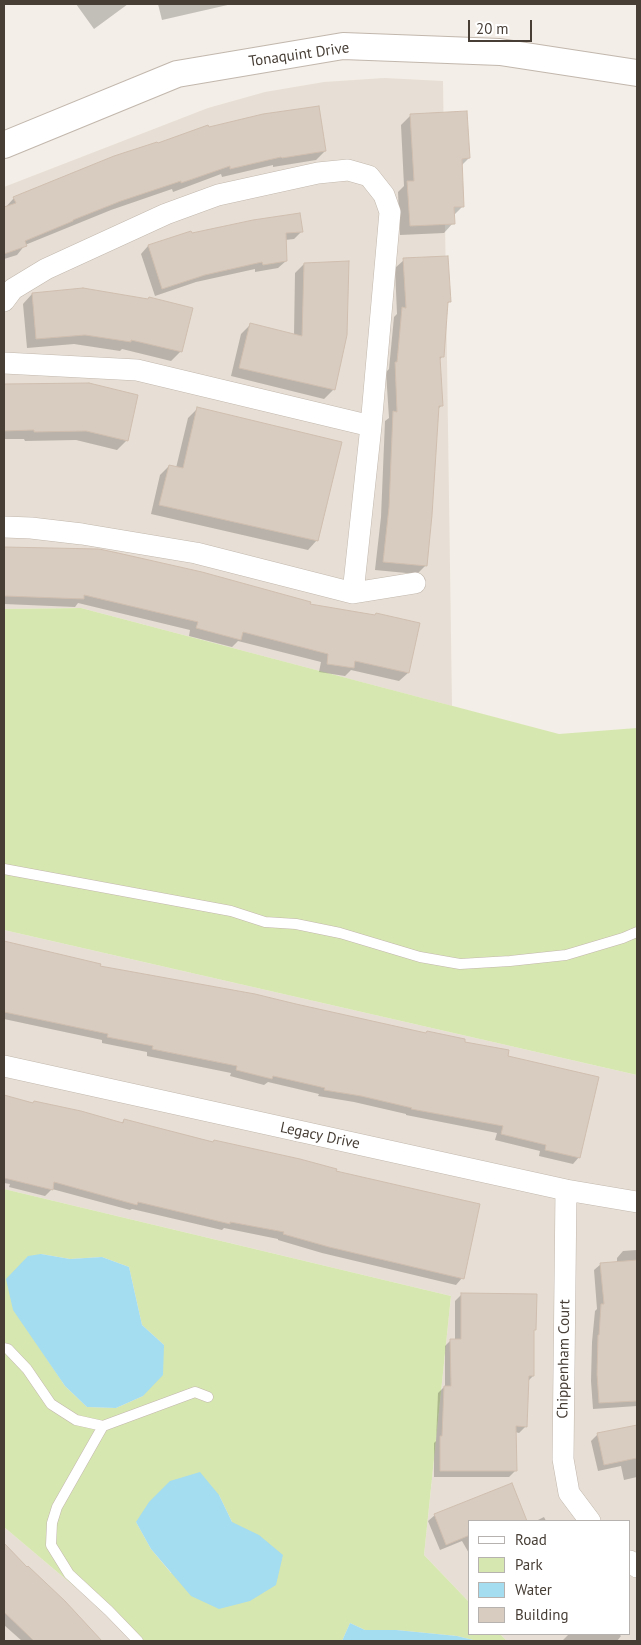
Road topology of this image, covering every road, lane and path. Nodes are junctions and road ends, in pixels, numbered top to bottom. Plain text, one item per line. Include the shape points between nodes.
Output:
1 (637, 73) edge
2 (4, 145) edge
3 (4, 301) edge
4 (4, 363) edge
5 (371, 426) junction
6 (4, 527) edge
7 (415, 583) dead end
8 (353, 592) junction
9 (4, 869) edge
10 (637, 932) edge
11 (4, 1066) edge
12 (566, 1190) junction
13 (637, 1202) edge
14 (4, 1348) edge
15 (208, 1397) dead end
16 (103, 1426) junction
17 (589, 1520) edge
18 (138, 1641) edge

1 - 2 street, Tonaquint Drive via 500,52 343,46 178,74
3 - 5 street via 14,289 46,269 166,214 218,195 318,173 348,170 369,176 384,195 390,212
4 - 5 street via 137,370
5 - 8 street
6 - 8 street via 82,534 196,553
7 - 8 street
9 - 10 lane via 231,911 265,922 340,933 460,964 566,955
11 - 12 street, Legacy Drive
12 - 13 street, Legacy Drive
12 - 17 street, Chippenham Court via 562,1459 569,1493
14 - 16 lane via 27,1369 51,1404 76,1420
15 - 16 lane via 195,1392
16 - 18 lane via 57,1507 51,1545 69,1574

